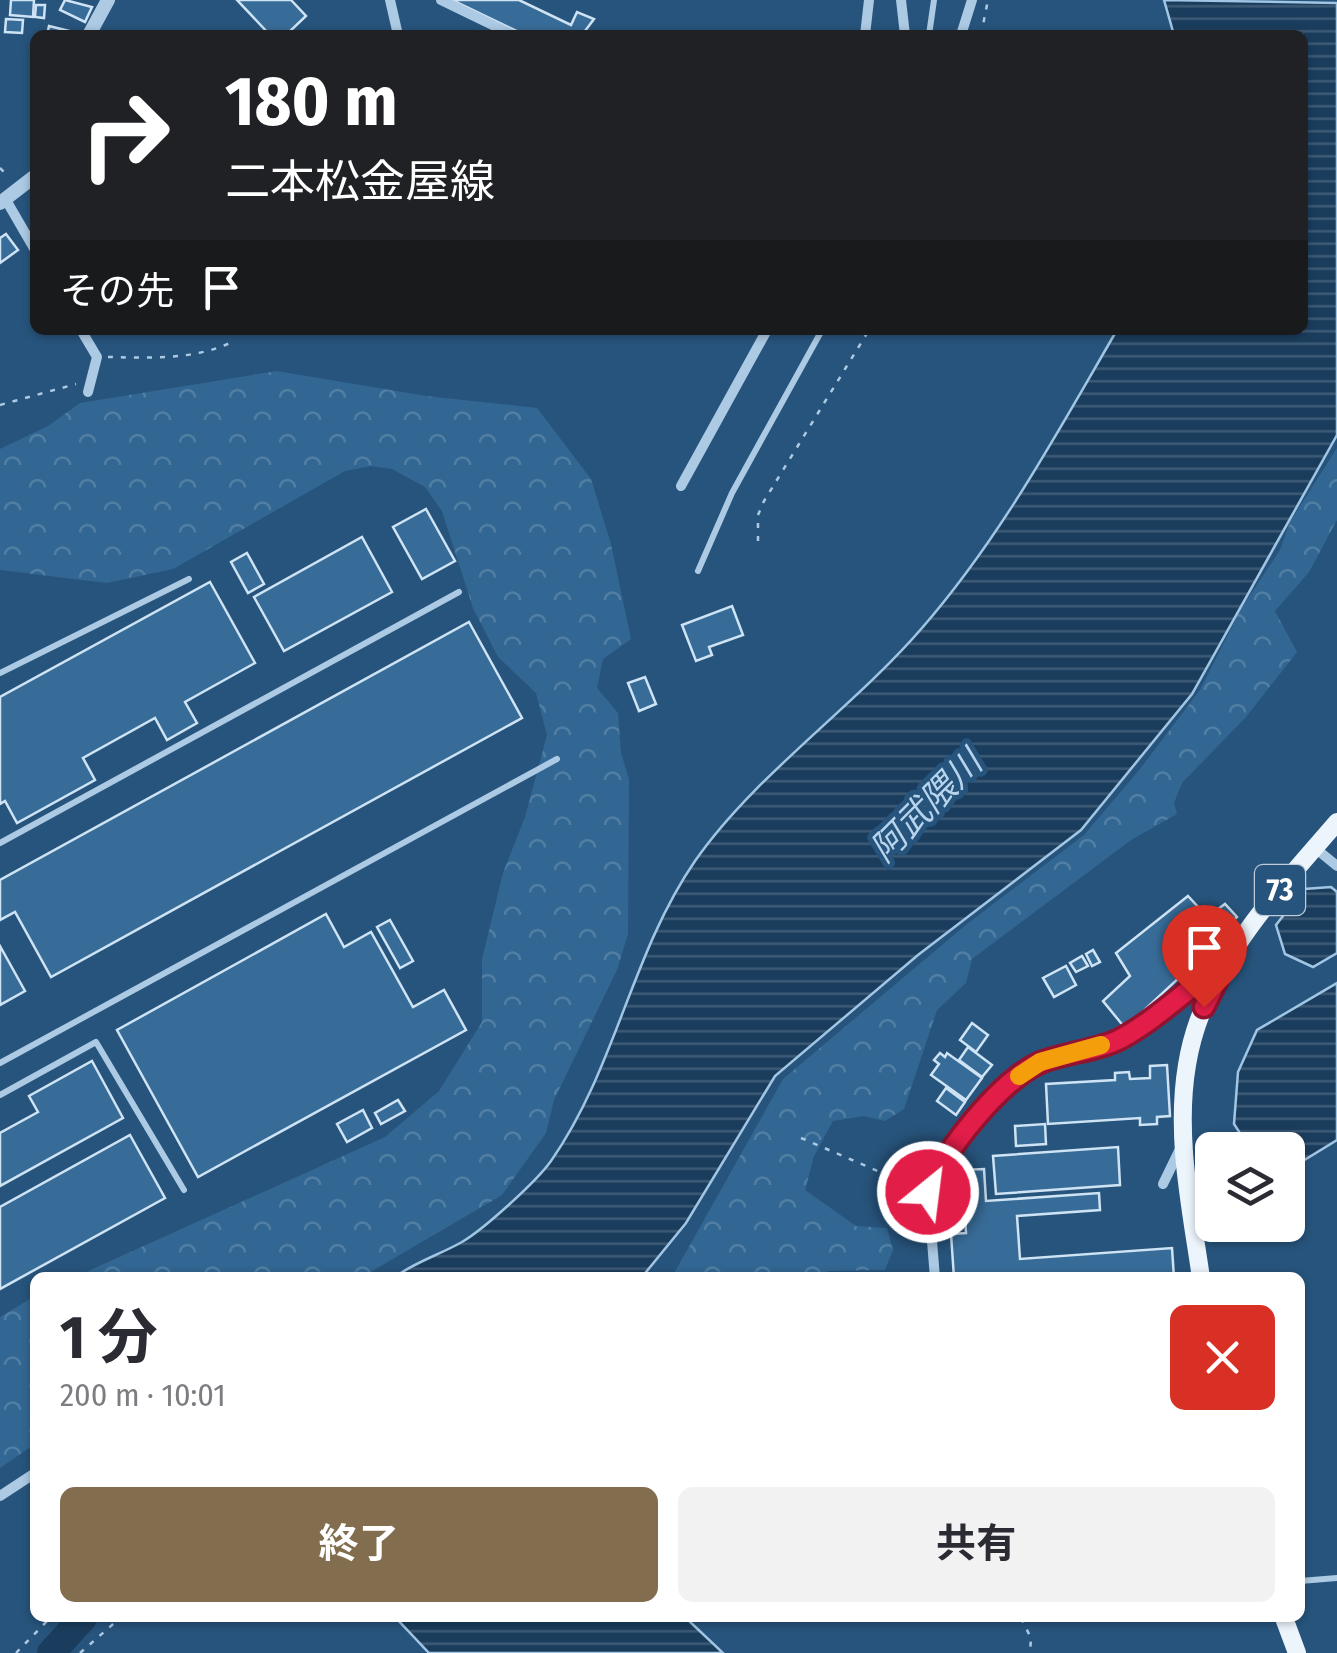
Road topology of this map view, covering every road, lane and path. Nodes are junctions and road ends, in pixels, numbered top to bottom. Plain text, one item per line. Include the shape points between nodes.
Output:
1 (108, 0) edge
2 (390, 0) edge
3 (441, 0) edge
4 (870, 0) edge
5 (901, 0) edge
6 (934, 0) edge
7 (972, 0) edge
8 (988, 0) edge
9 (92, 30) edge
10 (397, 30) edge
11 (502, 30) edge
12 (866, 30) edge
13 (904, 30) edge
14 (930, 30) edge
15 (963, 30) edge
16 (983, 30) edge
17 (30, 180) edge
18 (3, 202) edge
19 (30, 242) edge
20 (85, 335) edge
21 (764, 335) edge
22 (819, 335) edge
23 (866, 335) edge
24 (232, 342) dead end
25 (97, 357) junction
26 (91, 380) junction
27 (88, 392) dead end
28 (0, 405) edge
29 (682, 486) dead end
30 (758, 542) dead end
31 (698, 570) dead end
32 (189, 579) dead end
33 (460, 592) dead end
34 (0, 673) edge
35 (557, 760) dead end
36 (1337, 822) edge
37 (0, 843) edge
38 (1315, 848) junction
39 (1337, 866) edge
40 (1227, 961) junction
41 (0, 1063) edge
42 (0, 1095) edge
43 (801, 1138) dead end
44 (1184, 1142) junction
45 (1163, 1184) dead end
46 (184, 1190) dead end
47 (928, 1192) junction
48 (1195, 1199) edge
49 (1191, 1206) junction
50 (935, 1272) edge
51 (1200, 1272) edge
52 (30, 1476) edge
53 (0, 1496) edge
54 (1337, 1578) edge
55 (1305, 1581) edge
56 (46, 1622) edge
57 (115, 1622) edge
58 (1023, 1622) edge
59 (1285, 1622) edge
60 (16, 1653) edge
61 (80, 1653) edge
62 (1030, 1653) edge
63 (1297, 1653) edge

1 - 9 street
2 - 10 street
3 - 11 street
4 - 12 street
5 - 13 street
6 - 14 lane
7 - 15 street
8 - 16 path
17 - 18 street
18 - 19 street
20 - 25 street
21 - 29 street
22 - 31 lane via 732,493
23 - 30 path via 764,501
24 - 25 path via 185,355
25 - 26 street
26 - 27 street
26 - 28 path
32 - 34 lane
33 - 37 lane
35 - 41 lane
36 - 38 main road, 73
38 - 39 street
38 - 40 main road, 73
40 - 44 main road, 73 via 1186,1066
40 - 47 street via 1116,1041 1040,1062 1021,1075 935,1170
42 - 46 lane via 96,1042
43 - 47 path
44 - 45 street
44 - 49 main road, 73
47 - 50 street
48 - 49 lane
49 - 51 main road, 73
52 - 53 street
54 - 55 lane
56 - 60 path
57 - 61 path
58 - 62 path
59 - 63 main road

